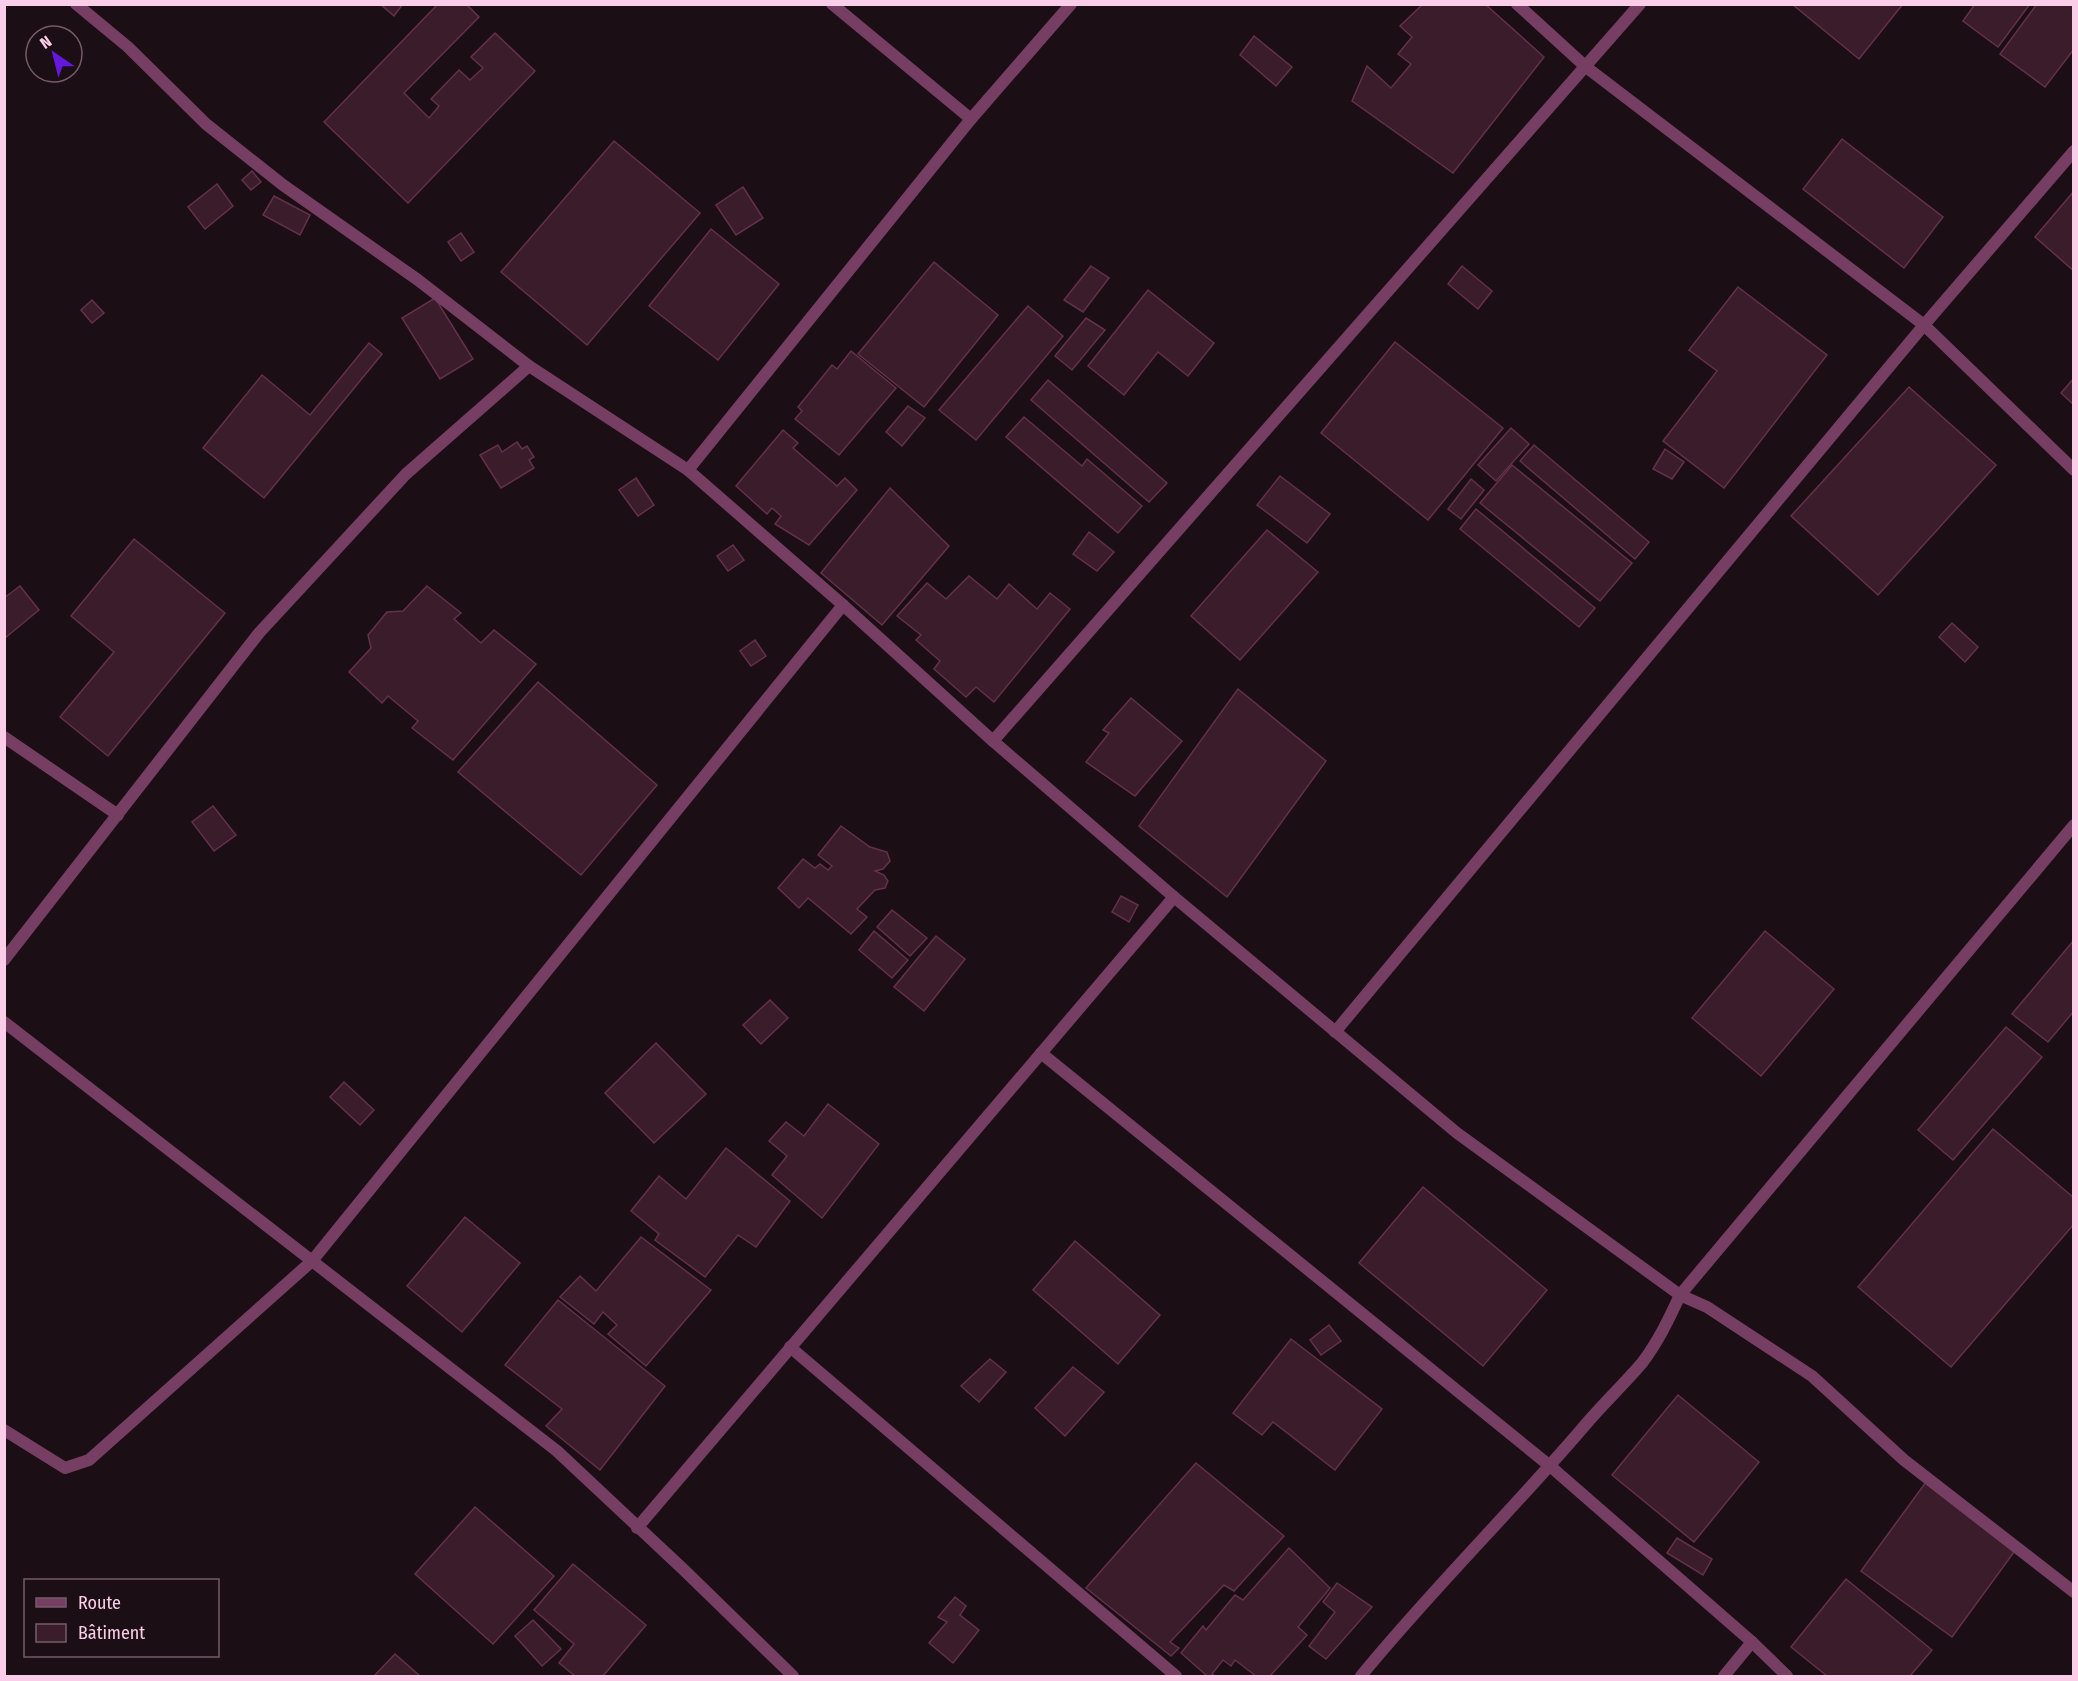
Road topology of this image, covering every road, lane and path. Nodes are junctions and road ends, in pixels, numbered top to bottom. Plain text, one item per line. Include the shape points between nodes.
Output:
1 (76, 4) edge
2 (832, 4) edge
3 (1071, 4) edge
4 (1517, 4) edge
5 (1640, 4) edge
6 (1586, 67) junction
7 (971, 119) junction
8 (2073, 151) edge
9 (1924, 325) junction
10 (529, 366) junction
11 (688, 470) junction
12 (2073, 470) edge
13 (843, 605) junction
14 (4, 737) edge
15 (993, 741) junction
16 (118, 815) junction
17 (2073, 825) edge
18 (1174, 897) junction
19 (4, 960) edge
20 (4, 1022) edge
21 (1335, 1032) junction
22 (1041, 1053) junction
23 (312, 1261) junction
24 (1680, 1295) junction
25 (790, 1347) junction
26 (4, 1430) edge
27 (1550, 1466) junction
28 (637, 1528) junction
29 (2073, 1592) edge
30 (1752, 1642) junction
31 (793, 1677) edge
32 (1176, 1677) edge
33 (1361, 1677) edge
34 (1724, 1677) edge
35 (1787, 1677) edge

1 - 10 street via 128,47 206,124
2 - 7 street
3 - 7 street
4 - 6 street
5 - 6 street
6 - 9 street
6 - 15 street
7 - 11 street
8 - 9 street
9 - 12 street
9 - 21 street
10 - 11 street
10 - 16 street via 406,474 259,633
11 - 13 street
13 - 15 street
13 - 23 street
14 - 16 street
15 - 18 street
16 - 19 street
17 - 24 street
18 - 21 street
18 - 22 street
20 - 23 street
21 - 24 street via 1457,1133
22 - 25 street
22 - 27 street
23 - 26 street via 89,1460 64,1468
23 - 28 street via 557,1451
24 - 27 street via 1664,1330 1642,1363
24 - 29 street via 1707,1307 1812,1376 1904,1460
25 - 28 street
25 - 32 street
27 - 30 street
27 - 33 street via 1406,1622
28 - 31 street
30 - 34 street
30 - 35 street

